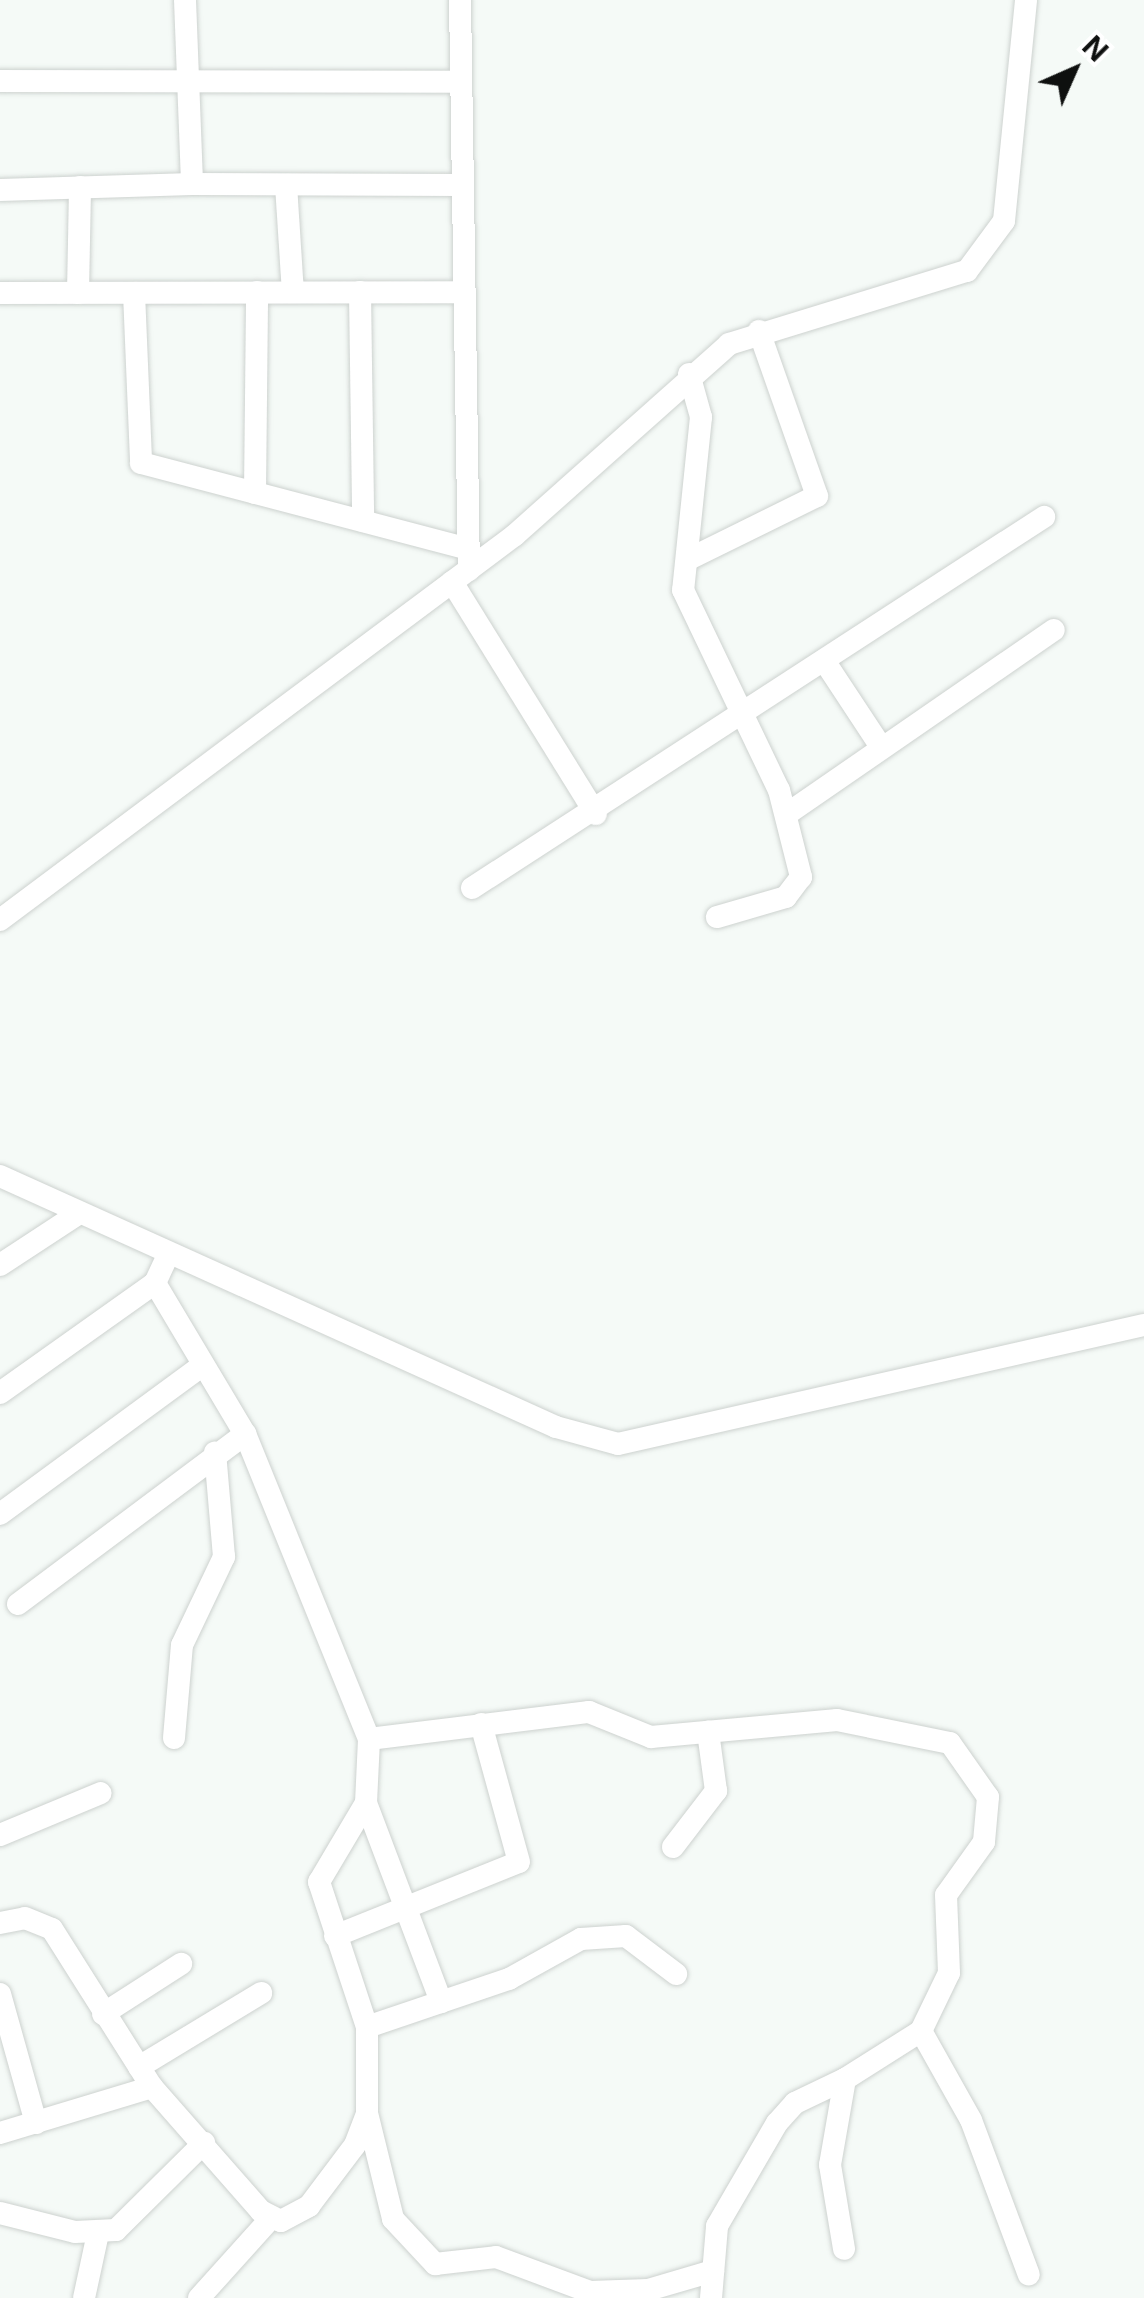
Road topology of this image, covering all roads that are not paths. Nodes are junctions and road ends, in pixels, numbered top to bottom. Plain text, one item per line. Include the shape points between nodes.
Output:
1 (185, 0) edge
2 (460, 0) edge
3 (1026, 0) edge
4 (188, 77) junction
5 (0, 81) edge
6 (461, 82) junction
7 (192, 184) junction
8 (286, 185) junction
9 (463, 185) junction
10 (80, 188) junction
11 (0, 190) edge
12 (257, 292) junction
13 (294, 292) junction
14 (360, 292) junction
15 (464, 292) junction
16 (0, 293) edge
17 (78, 293) junction
18 (134, 293) junction
19 (759, 331) junction
20 (689, 374) junction
21 (255, 492) junction
22 (1044, 517) dead end
23 (363, 521) junction
24 (687, 560) junction
25 (463, 567) junction
26 (1054, 630) dead end
27 (825, 662) junction
28 (743, 715) junction
29 (880, 747) junction
30 (596, 814) junction
31 (787, 814) junction
32 (472, 888) dead end
33 (718, 917) dead end
34 (0, 920) edge
35 (0, 1176) edge
36 (78, 1214) junction
37 (167, 1256) junction
38 (0, 1266) edge
39 (155, 1283) junction
40 (1144, 1325) edge
41 (198, 1368) junction
42 (0, 1393) edge
43 (245, 1434) junction
44 (214, 1452) junction
45 (0, 1514) edge
46 (18, 1604) dead end
47 (481, 1724) junction
48 (708, 1732) junction
49 (174, 1738) dead end
50 (368, 1739) junction
51 (100, 1793) dead end
52 (366, 1802) junction
53 (0, 1835) edge
54 (673, 1847) dead end
55 (410, 1909) junction
56 (0, 1924) edge
57 (334, 1936) junction
58 (180, 1964) dead end
59 (676, 1974) dead end
60 (261, 1993) dead end
61 (0, 1994) edge
62 (440, 2002) junction
63 (104, 2014) junction
64 (367, 2027) junction
65 (920, 2031) junction
66 (138, 2066) junction
67 (845, 2080) junction
68 (152, 2087) junction
69 (368, 2113) junction
70 (36, 2123) junction
71 (0, 2134) edge
72 (204, 2143) junction
73 (0, 2213) edge
74 (271, 2218) junction
75 (98, 2233) junction
76 (844, 2249) dead end
77 (713, 2270) junction
78 (1029, 2275) dead end
79 (84, 2298) edge
80 (199, 2298) edge
81 (711, 2298) edge

1 - 4 street
2 - 6 street
3 - 19 street via 1004,220 968,270
4 - 5 street
4 - 6 street
4 - 7 street
6 - 9 street
7 - 8 street
7 - 10 street
8 - 9 street
8 - 13 street
9 - 15 street
10 - 11 street
10 - 17 street
12 - 13 street
12 - 18 street
12 - 21 street
13 - 14 street
14 - 15 street
14 - 23 street
15 - 25 street
16 - 17 street
17 - 18 street
18 - 21 street via 140,463
19 - 20 street
19 - 24 street via 818,496
20 - 24 street via 701,416
20 - 25 street
21 - 23 street
22 - 27 street
23 - 25 street
24 - 28 street via 688,608
25 - 30 street
25 - 34 street
26 - 29 street
27 - 28 street
27 - 29 street
28 - 30 street
28 - 31 street
29 - 31 street
30 - 32 street
31 - 33 street via 797,889
35 - 36 street
36 - 37 street
36 - 38 street
37 - 39 street
37 - 40 street via 556,1427 618,1444
39 - 41 street
39 - 42 street
41 - 43 street
41 - 45 street
43 - 44 street
43 - 50 street
44 - 46 street
44 - 49 street via 224,1557 182,1644
47 - 48 street via 589,1712 638,1736
47 - 50 street
47 - 55 street via 519,1862
48 - 54 street via 716,1790
48 - 65 street via 837,1720 940,1737 982,1784 984,1842 946,1894 949,1973
50 - 52 street
51 - 53 street
52 - 55 street
52 - 57 street via 320,1882
55 - 57 street
55 - 62 street
56 - 63 street via 24,1918 52,1929
57 - 64 street
58 - 63 street
59 - 62 street via 614,1933
60 - 66 street
61 - 70 street
62 - 64 street
63 - 66 street
64 - 69 street
65 - 67 street
65 - 78 street via 971,2120
66 - 68 street
67 - 76 street via 830,2165
67 - 77 street via 784,2113 716,2226
68 - 70 street
68 - 72 street
69 - 74 street via 309,2206
69 - 77 street via 393,2219 436,2264 496,2257 590,2292 648,2290
70 - 71 street
72 - 74 street
72 - 75 street via 130,2222
73 - 75 street
74 - 80 street
75 - 79 street
77 - 81 street

